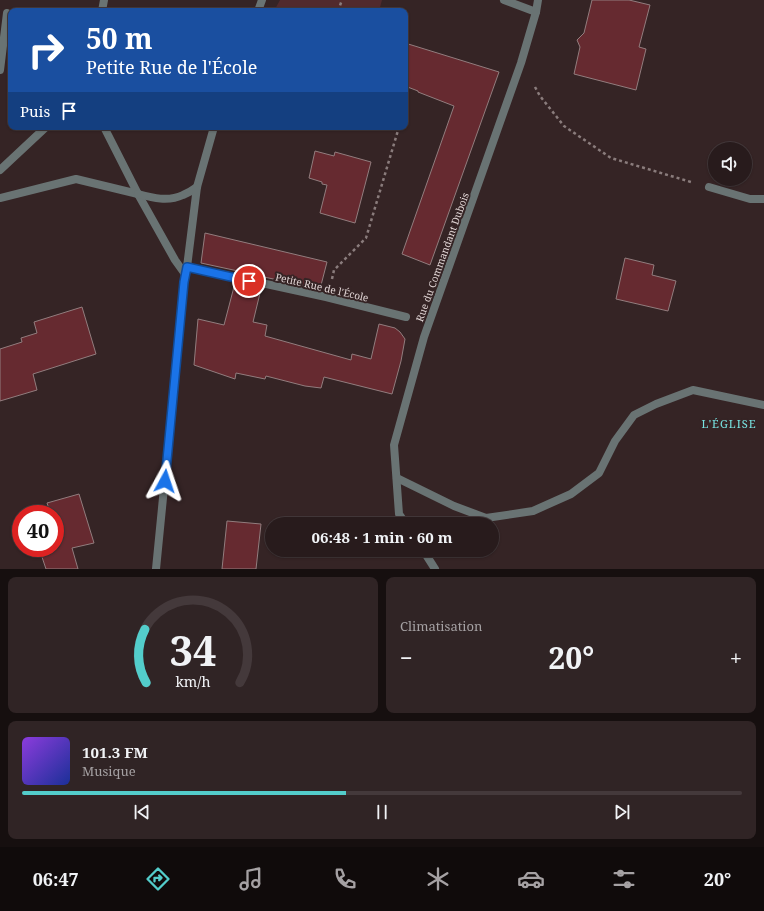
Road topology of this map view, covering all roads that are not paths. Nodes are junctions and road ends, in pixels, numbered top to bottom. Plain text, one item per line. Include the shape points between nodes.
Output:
1 (504, 0) edge
2 (538, 0) edge
3 (536, 12) junction
4 (7, 13) dead end
5 (0, 70) edge
6 (43, 130) edge
7 (106, 130) edge
8 (213, 130) edge
9 (0, 170) edge
10 (197, 187) junction
11 (709, 187) road end
12 (138, 194) junction
13 (0, 198) edge
14 (764, 199) edge
15 (186, 271) junction
16 (406, 318) dead end
17 (764, 405) edge
18 (397, 478) junction
19 (401, 517) edge
20 (427, 557) edge
21 (156, 569) edge
22 (435, 569) edge

1 - 3 street
2 - 3 street, Rue du Commandant Dubois
3 - 18 street, Rue du Commandant Dubois via 521,63 424,337 394,445
4 - 5 street
6 - 9 street
7 - 12 street
8 - 10 street
10 - 12 street via 172,199
10 - 15 street
11 - 14 street via 750,199
12 - 13 street via 76,179
12 - 15 street via 175,260
15 - 16 street, Petite Rue de l'École via 326,297
15 - 21 street
17 - 18 street via 693,390 656,404 634,415 615,441 599,473 571,494 533,511 486,518 454,506
18 - 19 street, Rue du Commandant Dubois
20 - 22 street

